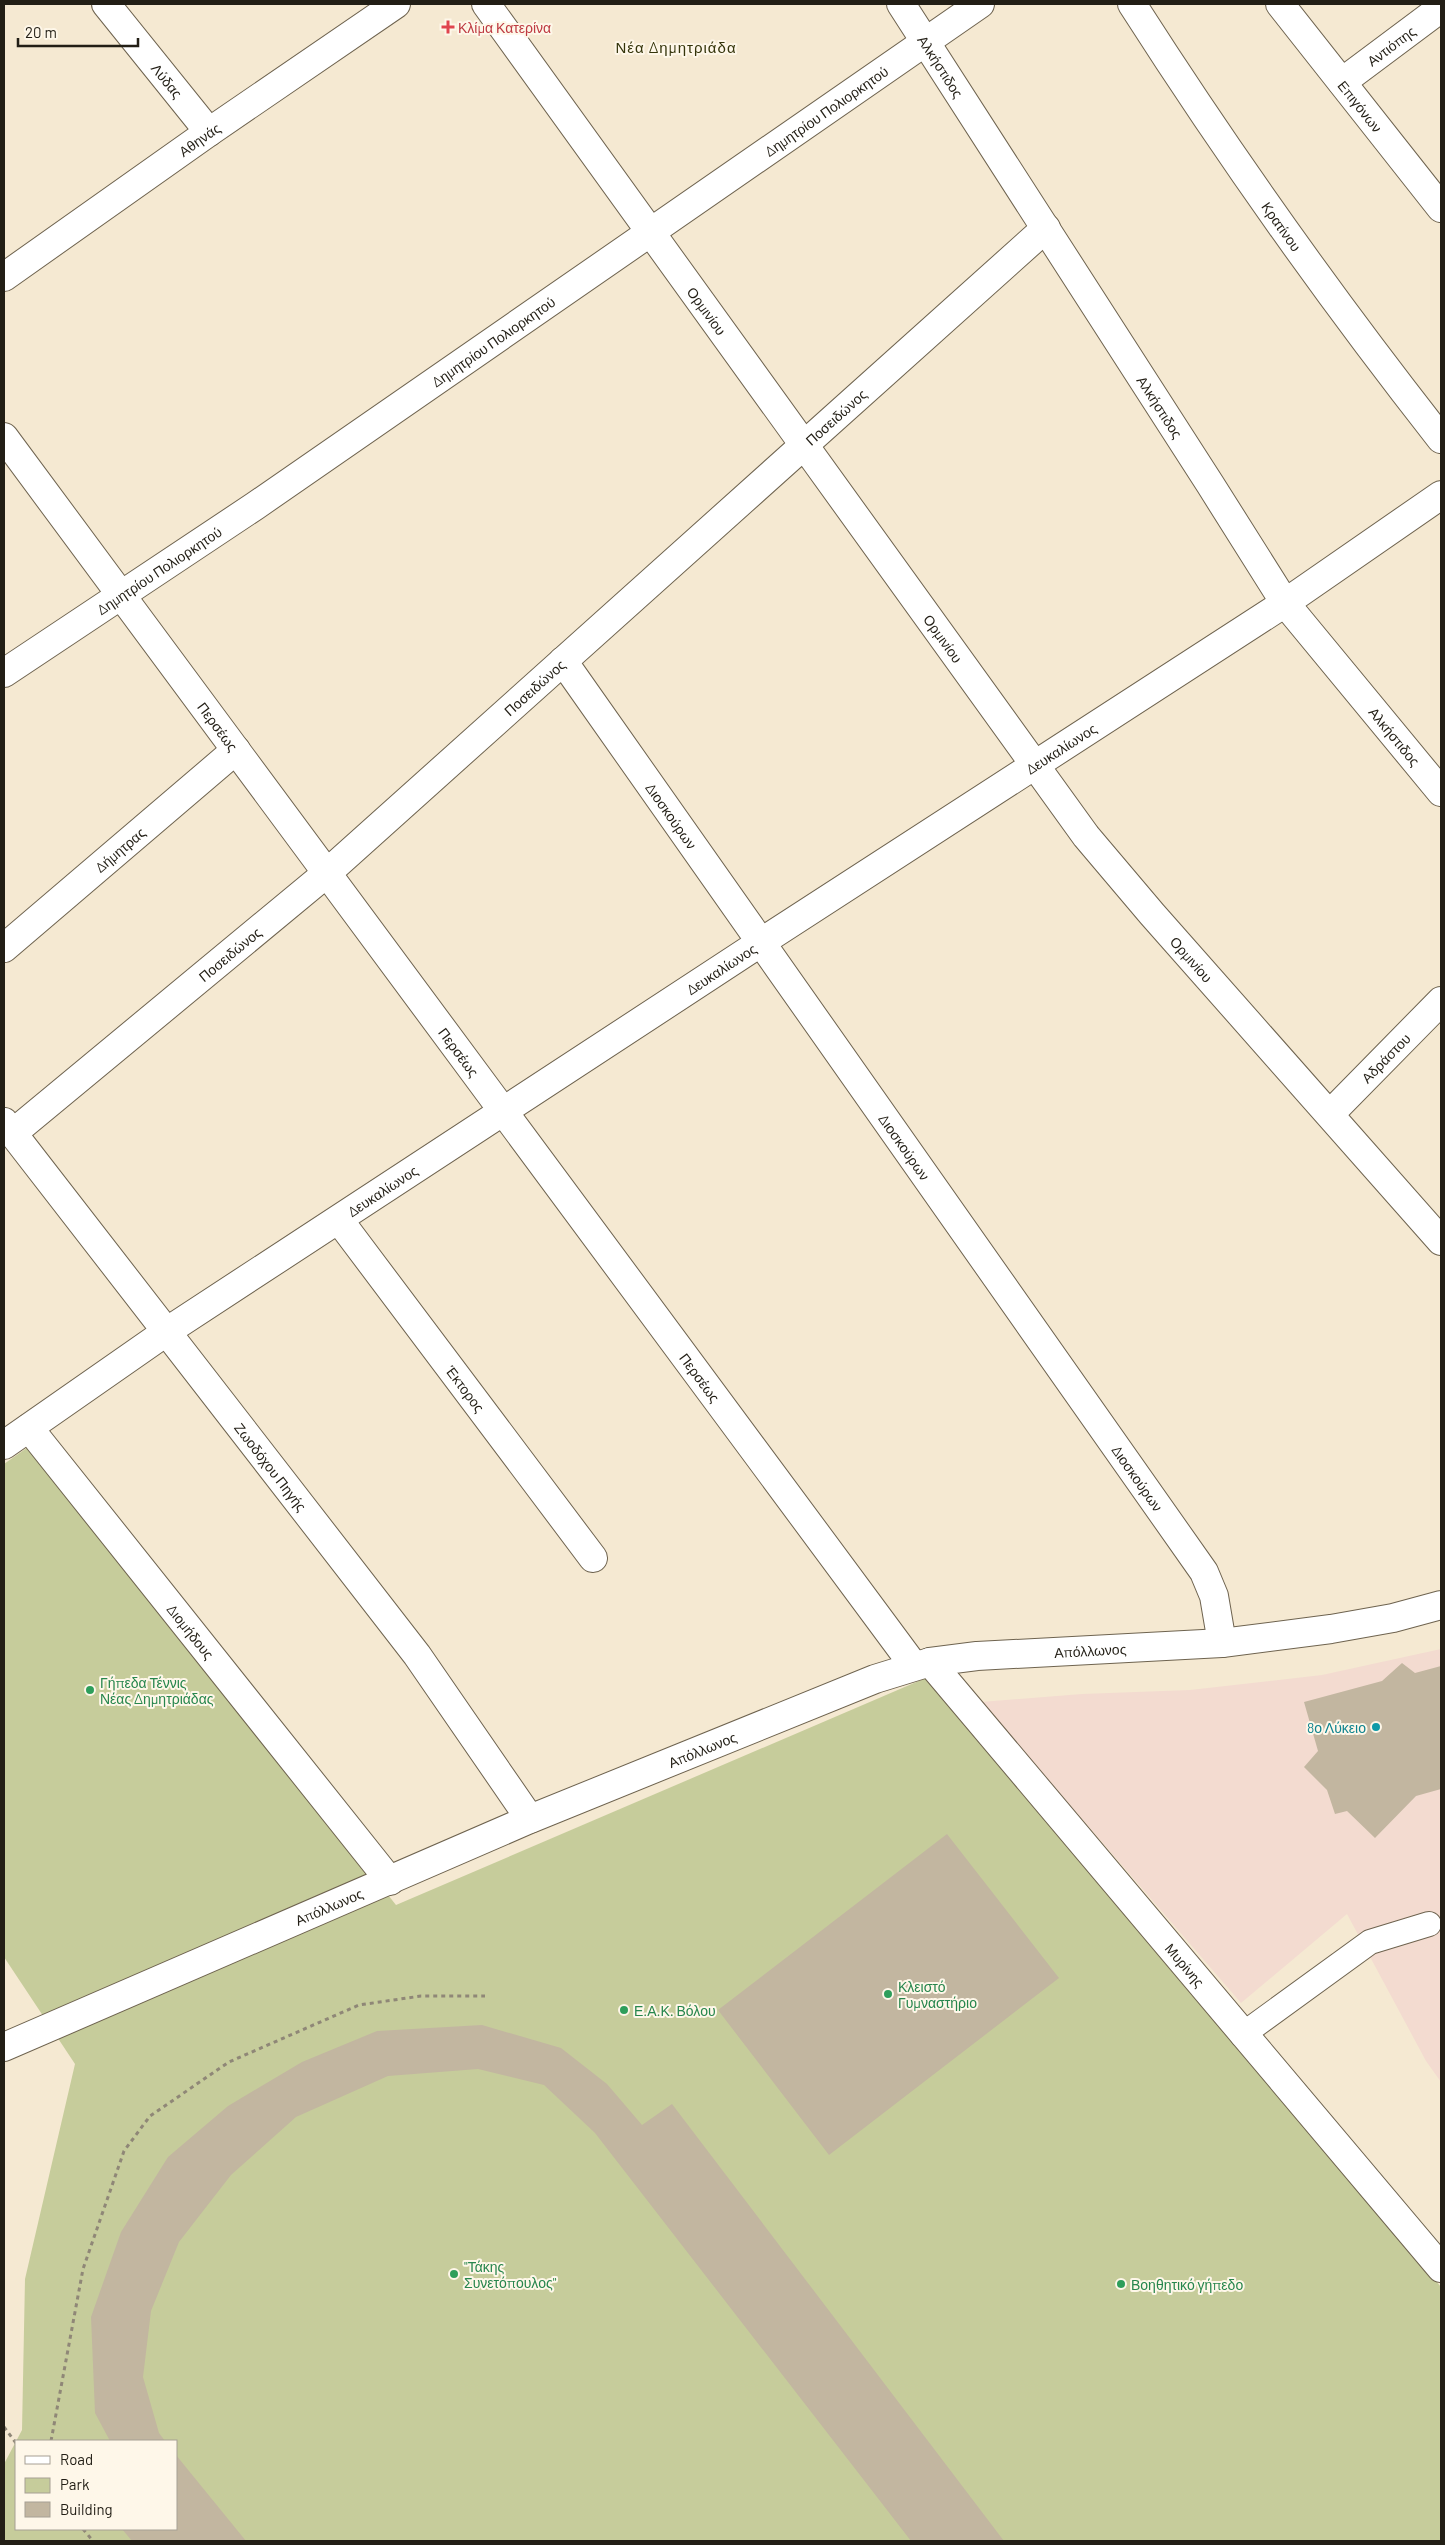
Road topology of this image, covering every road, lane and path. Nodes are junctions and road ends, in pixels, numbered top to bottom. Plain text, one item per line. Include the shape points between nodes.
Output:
1 (106, 4) edge
2 (396, 4) edge
3 (486, 4) edge
4 (901, 4) edge
5 (980, 4) edge
6 (1132, 4) edge
7 (1280, 4) edge
8 (1441, 8) edge
9 (925, 41) junction
10 (1342, 82) junction
11 (209, 132) junction
12 (1441, 208) edge
13 (1046, 228) junction
14 (651, 233) junction
15 (4, 277) edge
16 (4, 436) edge
17 (1441, 439) edge
18 (805, 444) junction
19 (1441, 495) edge
20 (122, 596) junction
21 (1285, 603) junction
22 (563, 661) junction
23 (4, 673) edge
24 (236, 750) junction
25 (1035, 766) junction
26 (1441, 792) edge
27 (327, 873) junction
28 (760, 942) junction
29 (4, 948) edge
30 (1441, 1001) edge
31 (504, 1112) junction
32 (1330, 1114) junction
33 (7, 1127) edge
34 (340, 1220) junction
35 (1441, 1240) edge
36 (166, 1332) junction
37 (28, 1428) junction
38 (4, 1445) edge
39 (593, 1558) dead end
40 (1441, 1605) edge
41 (1222, 1643) junction
42 (922, 1664) junction
43 (530, 1819) junction
44 (390, 1882) junction
45 (1429, 1924) dead end
46 (485, 1996) dead end
47 (1242, 2035) junction
48 (4, 2047) edge
49 (1437, 2253) edge
50 (4, 2427) edge
51 (50, 2440) edge
52 (15, 2442) edge
53 (85, 2530) edge
54 (93, 2541) edge

1 - 11 street, Λύδας
2 - 11 street, Αθηνάς
3 - 14 street, Ορμινίου
4 - 9 street, Αλκήστιδος
5 - 9 street, Δημητρίου Πολιορκητού
6 - 17 street, Κρατίνου via 1280,224
7 - 10 street, Επιγόνων
8 - 10 street, Αντιόπης
9 - 13 street, Αλκήστιδος
9 - 14 street, Δημητρίου Πολιορκητού
10 - 12 street, Επιγόνων
11 - 15 street, Αθηνάς
13 - 18 street, Ποσειδώνος
13 - 21 street, Αλκήστιδος
14 - 18 street, Ορμινίου
14 - 20 street, Δημητρίου Πολιορκητού
16 - 20 street, Περσέως
18 - 22 street, Ποσειδώνος
18 - 25 street, Ορμινίου
19 - 21 street, Δευκαλίωνος
20 - 23 street, Δημητρίου Πολιορκητού
20 - 24 street, Περσέως
21 - 25 street, Δευκαλίωνος
21 - 26 street, Αλκήστιδος
22 - 27 street, Ποσειδώνος
22 - 28 street, Διοσκούρων
24 - 27 street, Περσέως
24 - 29 street, Δήμητρας
25 - 28 street, Δευκαλίωνος
25 - 32 street, Ορμινίου via 1086,836 1146,907
27 - 31 street, Περσέως
27 - 33 street, Ποσειδώνος
28 - 31 street, Δευκαλίωνος
28 - 41 street, Διοσκούρων via 1204,1572 1214,1596
30 - 32 street, Αδράστου
31 - 34 street, Δευκαλίωνος
31 - 42 street, Περσέως
32 - 35 street, Ορμινίου
33 - 36 street, Ζωοδόχου Πηγής
34 - 36 street, Δευκαλίωνος
34 - 39 street, Έκτορος
36 - 37 street, Δευκαλίωνος
36 - 43 street, Ζωοδόχου Πηγής via 417,1655
37 - 38 street, Δευκαλίωνος
37 - 44 street, Διομήδους
40 - 41 street, Απόλλωνος via 1332,1630
41 - 42 street, Απόλλωνος via 977,1656
42 - 43 street, Απόλλωνος via 875,1679
42 - 47 street, Μυρίνης
43 - 44 street, Απόλλωνος
44 - 48 street, Απόλλωνος
45 - 47 lane via 1370,1942
46 - 51 path via 421,1996 359,2006 229,2062 150,2116 124,2151 83,2269
47 - 49 street, Μυρίνης
50 - 52 path
53 - 54 path

